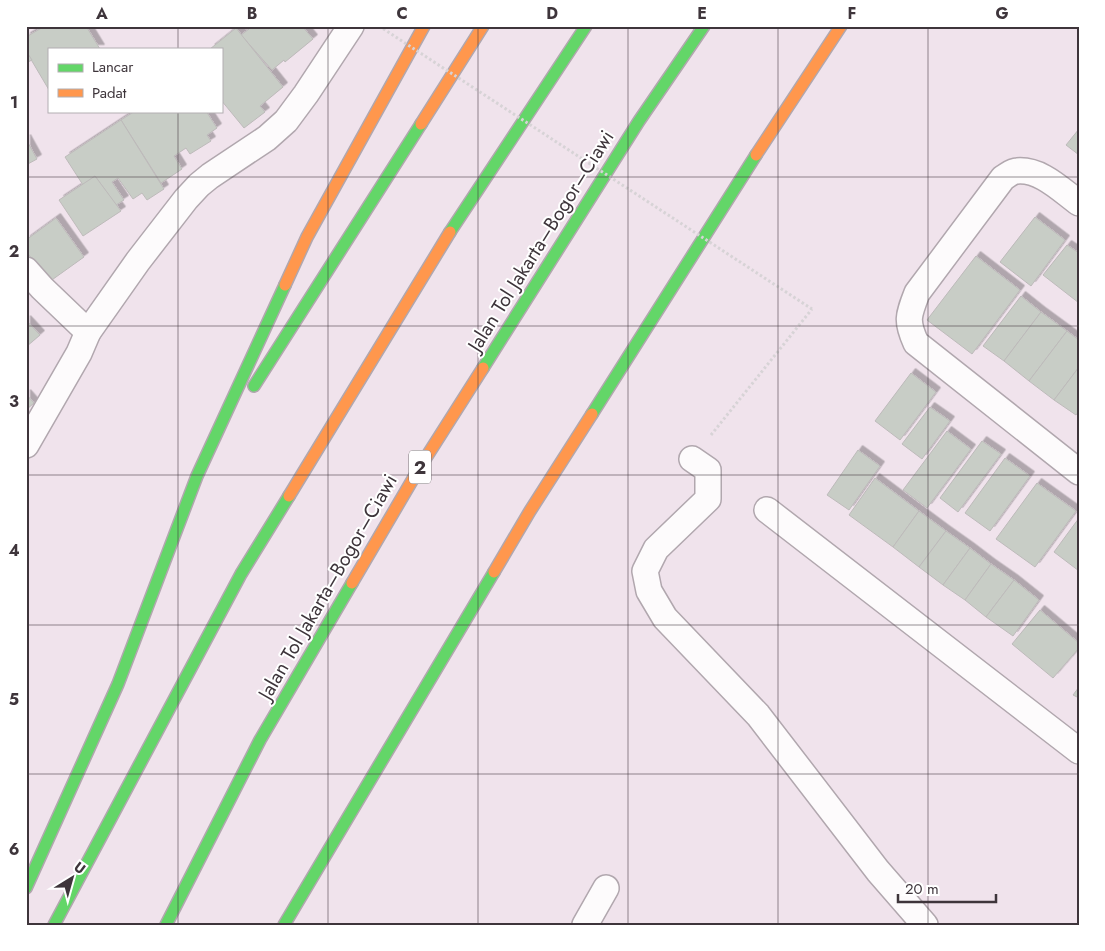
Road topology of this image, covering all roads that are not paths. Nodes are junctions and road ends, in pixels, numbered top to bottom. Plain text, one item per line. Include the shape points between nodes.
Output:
1 (351, 26) edge
2 (424, 26) edge
3 (483, 26) edge
4 (586, 26) edge
5 (704, 26) edge
6 (841, 26) edge
7 (1079, 204) edge
8 (26, 270) edge
9 (88, 332) junction
10 (26, 445) edge
11 (692, 459) road end
12 (1079, 472) edge
13 (197, 476) junction
14 (767, 510) dead end
15 (1079, 751) edge
16 (26, 888) edge
17 (54, 925) edge
18 (166, 925) edge
19 (284, 925) edge
20 (585, 925) edge
21 (596, 925) edge
22 (925, 925) edge

1 - 9 street via 286,121 268,138 198,185 138,261
2 - 13 highway via 307,237
3 - 13 highway
4 - 17 highway via 439,248 241,574
5 - 18 highway, Jalan Tol Jakarta–Bogor–Ciawi / 2 via 639,121 420,467 260,740
6 - 19 highway via 530,511
7 - 12 street via 1049,180 1032,172 1015,171 1003,178 917,293 910,310 909,327 916,343
8 - 9 street
9 - 10 street
11 - 22 street via 708,470 708,499 656,550 645,571 649,591 665,618 758,715 878,872
13 - 16 highway via 118,684
14 - 15 street
20 - 21 street via 611,892

